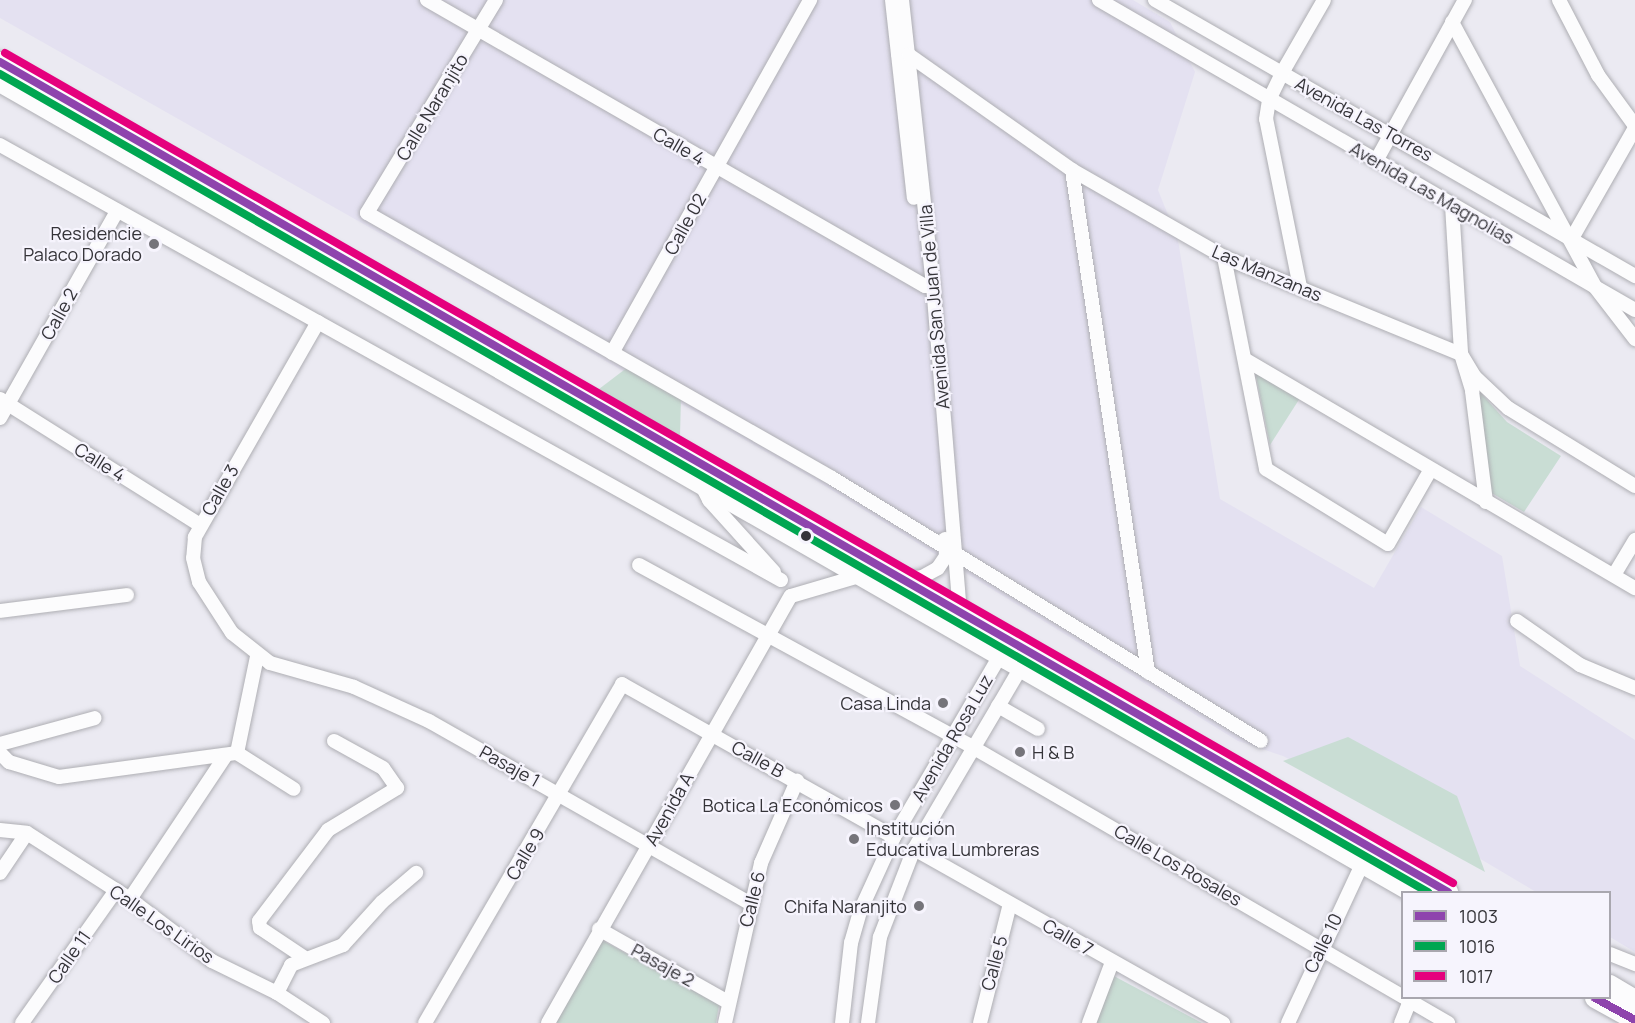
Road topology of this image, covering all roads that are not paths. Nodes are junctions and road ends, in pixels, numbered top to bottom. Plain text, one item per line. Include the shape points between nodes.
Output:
1 (427, 0) edge
2 (496, 0) edge
3 (810, 0) edge
4 (892, 0) edge
5 (902, 0) edge
6 (1099, 0) edge
7 (1155, 0) edge
8 (1324, 0) edge
9 (1465, 0) edge
10 (1559, 0) edge
11 (1172, 4) edge
12 (1452, 22) junction
13 (479, 29) junction
14 (903, 54) junction
15 (0, 62) edge
16 (1282, 73) junction
17 (0, 82) edge
18 (1269, 100) junction
19 (1635, 127) edge
20 (1392, 134) junction
21 (0, 145) edge
22 (1376, 161) junction
23 (716, 167) junction
24 (1072, 170) junction
25 (1452, 205) junction
26 (117, 211) junction
27 (1571, 240) junction
28 (1224, 257) junction
29 (1635, 276) edge
30 (929, 286) junction
31 (1300, 287) junction
32 (1594, 287) junction
33 (1635, 310) edge
34 (318, 322) junction
35 (1635, 339) edge
36 (612, 353) junction
37 (1461, 354) junction
38 (1246, 360) junction
39 (4, 402) edge
40 (0, 418) edge
41 (1431, 469) junction
42 (702, 486) junction
43 (1635, 486) edge
44 (1486, 501) junction
45 (200, 525) junction
46 (1635, 540) edge
47 (951, 549) junction
48 (639, 565) dead end
49 (1614, 575) junction
50 (859, 576) junction
51 (900, 579) junction
52 (781, 580) junction
53 (1635, 588) edge
54 (127, 594) dead end
55 (791, 596) junction
56 (0, 611) edge
57 (960, 615) junction
58 (1517, 621) dead end
59 (768, 638) junction
60 (258, 656) junction
61 (999, 657) junction
62 (1020, 669) junction
63 (1148, 672) junction
64 (622, 684) joint
65 (1635, 688) edge
66 (998, 706) junction
67 (95, 718) dead end
68 (1038, 729) dead end
69 (711, 733) junction
70 (951, 737) junction
71 (334, 741) dead end
72 (1261, 741) dead end
73 (0, 744) edge
74 (974, 748) junction
75 (0, 753) edge
76 (232, 754) junction
77 (797, 781) junction
78 (294, 789) dead end
79 (560, 794) junction
80 (0, 830) edge
81 (27, 833) junction
82 (894, 837) junction
83 (649, 845) junction
84 (914, 849) junction
85 (1362, 864) junction
86 (0, 873) edge
87 (416, 873) dead end
88 (116, 890) junction
89 (1410, 891) edge
90 (1446, 891) edge
91 (130, 899) junction
92 (750, 903) junction
93 (1010, 904) junction
94 (598, 929) junction
95 (1320, 947) junction
96 (1611, 954) edge
97 (305, 958) junction
98 (1112, 962) junction
99 (1635, 964) edge
100 (1611, 986) edge
101 (277, 993) junction
102 (1401, 995) edge
103 (1406, 999) edge
104 (1408, 999) edge
105 (1597, 999) edge
106 (1635, 1000) edge
107 (728, 1002) junction
108 (1635, 1020) edge
109 (314, 1021) edge
110 (22, 1023) edge
111 (425, 1023) edge
112 (548, 1023) edge
113 (725, 1023) edge
114 (842, 1023) edge
115 (868, 1023) edge
116 (980, 1023) edge
117 (1089, 1023) edge
118 (1223, 1023) edge
119 (1288, 1023) edge
120 (1401, 1023) edge
121 (1448, 1023) edge

1 - 13 street, Calle 4
2 - 13 street, Calle Naranjito
3 - 23 street, Calle 02
4 - 14 street, Avenida San Juan de Villa
5 - 14 street, Avenida San Juan de Villa
6 - 18 street, Avenida Las Torres
7 - 11 street, Avenida Las Torres
8 - 16 street
9 - 12 street
10 - 19 street via 1598,75
11 - 16 street, Avenida Las Torres
12 - 20 street
12 - 27 street, Avenida Las Magnolias
13 - 23 street, Calle 4
13 - 36 street, Calle Naranjito via 367,213
14 - 24 street, Las Manzanas
14 - 30 street, Avenida San Juan de Villa
15 - 51 highway
16 - 18 street
16 - 20 street, Avenida Las Torres
17 - 42 highway
18 - 22 street, Avenida Las Magnolias
18 - 31 street via 1266,119
19 - 27 street
20 - 22 street
20 - 27 street, Avenida Las Torres
21 - 26 street
22 - 25 street, Avenida Las Magnolias
23 - 30 street, Calle 4
23 - 36 street, Calle 02
24 - 28 street, Las Manzanas
24 - 63 street
25 - 32 street, Avenida Las Magnolias
25 - 37 street
26 - 34 street
26 - 39 street, Calle 2
27 - 29 street, Avenida Las Torres
27 - 32 street, Avenida Las Magnolias
28 - 31 street, Las Manzanas
28 - 38 street
30 - 47 street, Avenida San Juan de Villa
31 - 37 street, Las Manzanas
32 - 33 street
32 - 35 street, Avenida Las Magnolias
34 - 45 street, Calle 3
34 - 52 street
36 - 47 street
37 - 43 street via 1474,376 1508,408
37 - 44 street via 1472,392
38 - 41 street
38 - 41 street via 1266,469 1388,544
39 - 40 street, Calle 2
39 - 45 street, Calle 4
41 - 44 street
42 - 50 highway
42 - 52 street via 709,500
44 - 49 street
45 - 60 street, Calle 3 via 193,547 199,582 232,633
46 - 49 street
47 - 51 street via 938,568 922,577
47 - 57 street, Avenida San Juan de Villa
47 - 63 street
48 - 59 street, Calle Los Rosales
49 - 53 street
50 - 55 street
50 - 61 highway
51 - 57 highway
52 - 55 street
54 - 56 street
55 - 59 street, Avenida A
57 - 90 highway
58 - 65 street via 1580,665
59 - 69 street, Avenida A
59 - 70 street, Calle Los Rosales
60 - 76 street
60 - 79 street, Pasaje 1 via 384,699
61 - 62 highway
61 - 70 street, Avenida Rosa Luz
62 - 66 street, Avenida Rosa Luz
62 - 85 highway
63 - 72 street
64 - 69 street, Calle B
64 - 79 street, Calle 9
66 - 68 street
66 - 74 street, Avenida Rosa Luz
67 - 73 street
69 - 77 street, Calle B
69 - 83 street, Avenida A
70 - 74 street, Calle Los Rosales
70 - 82 street, Avenida Rosa Luz
71 - 97 street via 382,768 397,788 328,830 259,921 260,928
74 - 84 street, Avenida Rosa Luz
74 - 95 street, Calle Los Rosales
75 - 76 street via 9,762 59,777
76 - 78 street
76 - 91 street
77 - 82 street, Calle B
77 - 92 street, Calle 6 via 761,863
79 - 83 street, Pasaje 1
79 - 111 street, Calle 9
80 - 81 street, Calle Los Lirios
81 - 86 street
81 - 88 street, Calle Los Lirios
82 - 114 street, Avenida Rosa Luz via 861,909 851,943
83 - 92 street, Pasaje 1
83 - 94 street, Avenida A
84 - 93 street, Calle 7
84 - 115 street, Avenida Rosa Luz via 880,937
85 - 89 highway
85 - 95 street, Calle 10
87 - 97 street via 382,902 343,945
88 - 91 street, Calle Los Lirios
88 - 110 street, Calle 11
91 - 101 street, Calle Los Lirios via 212,961
92 - 107 street, Calle 6
93 - 98 street, Calle 7
93 - 116 street, Calle 5
94 - 107 street, Pasaje 2
94 - 112 street, Avenida A
95 - 102 street, Calle Los Rosales
95 - 119 street, Calle 10
96 - 99 street
97 - 101 street via 291,965
98 - 117 street
98 - 118 street, Calle 7
100 - 106 highway
101 - 109 street, Calle Los Lirios
103 - 120 street
104 - 121 street, Calle Los Rosales
105 - 108 highway
107 - 113 street, Calle 6

